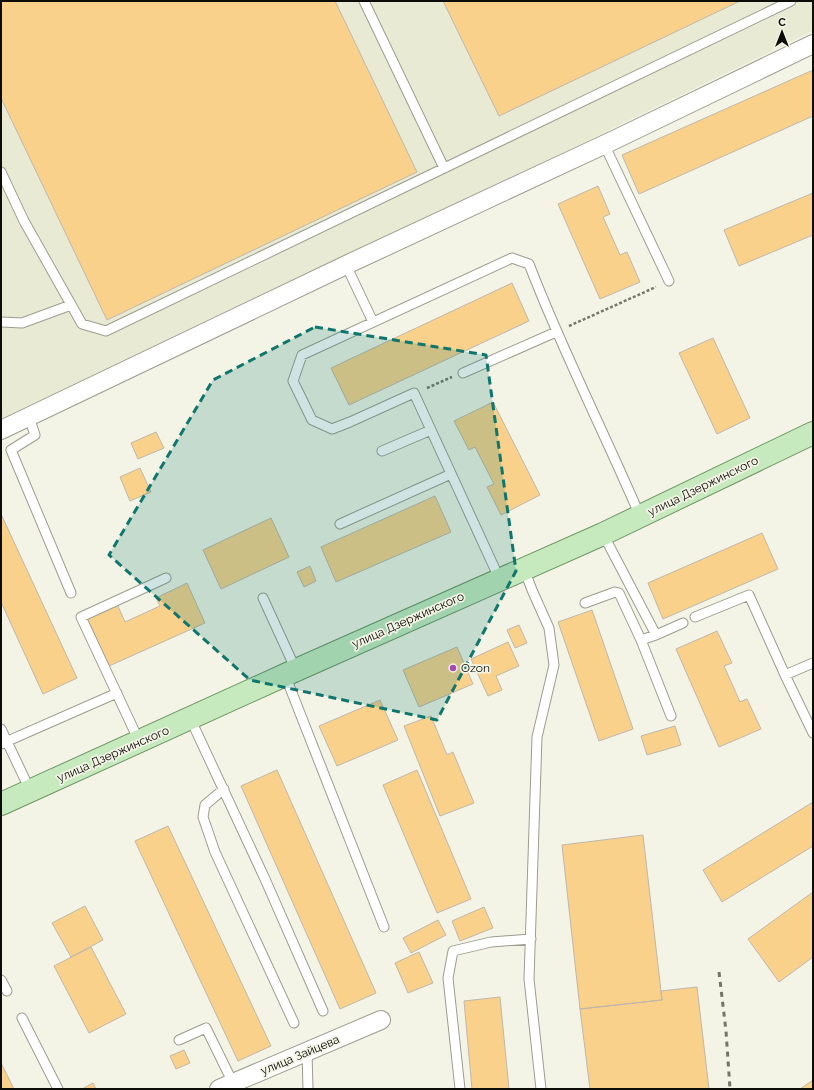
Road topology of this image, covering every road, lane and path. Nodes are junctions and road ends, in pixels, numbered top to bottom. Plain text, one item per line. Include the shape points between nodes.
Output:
1 (364, 1) edge
2 (791, 1) edge
3 (813, 44) edge
4 (604, 144) junction
5 (444, 168) junction
6 (1, 172) edge
7 (346, 265) junction
8 (670, 281) joint
9 (71, 305) junction
10 (1, 322) edge
11 (373, 322) junction
12 (556, 332) junction
13 (463, 373) joint
14 (414, 393) junction
15 (29, 417) junction
16 (1, 430) edge
17 (431, 430) junction
18 (813, 433) edge
19 (382, 451) dead end
20 (451, 474) junction
21 (640, 516) junction
22 (340, 524) dead end
23 (603, 534) junction
24 (524, 569) junction
25 (166, 578) dead end
26 (500, 580) junction
27 (71, 593) dead end
28 (263, 598) dead end
29 (585, 603) dead end
30 (695, 617) dead end
31 (683, 623) dead end
32 (656, 635) junction
33 (641, 640) junction
34 (813, 663) edge
35 (290, 672) junction
36 (784, 675) junction
37 (117, 693) junction
38 (671, 716) dead end
39 (190, 718) junction
40 (1, 729) edge
41 (813, 733) edge
42 (140, 742) junction
43 (4, 743) edge
44 (224, 789) junction
45 (30, 790) junction
46 (1, 804) edge
47 (384, 927) dead end
48 (531, 939) junction
49 (1, 980) edge
50 (7, 991) dead end
51 (323, 1011) dead end
52 (22, 1018) dead end
53 (381, 1020) dead end
54 (294, 1023) dead end
55 (179, 1040) dead end
56 (307, 1052) junction
57 (226, 1086) edge
58 (58, 1089) edge
59 (308, 1089) edge
60 (460, 1089) edge
61 (541, 1089) edge

1 - 5 lane
2 - 5 lane
3 - 4 street
4 - 7 street
4 - 8 lane
5 - 9 lane via 106,331 82,324
6 - 9 lane via 24,221
7 - 11 lane
7 - 15 street
8 - 12 path
9 - 10 lane via 22,322
11 - 12 lane via 512,258 528,264
11 - 14 lane via 302,355 293,381 312,420 332,429
12 - 13 lane
12 - 21 lane
13 - 14 path
14 - 17 lane
15 - 16 street
15 - 27 lane via 35,435 11,450
17 - 19 lane
17 - 20 lane
18 - 21 main road, улица Дзержинского
20 - 22 lane
20 - 26 lane
21 - 23 main road, улица Дзержинского
23 - 24 main road, улица Дзержинского
23 - 32 lane
24 - 26 main road, улица Дзержинского
24 - 48 lane via 549,628 554,665 537,737
25 - 37 lane via 81,617
26 - 35 main road, улица Дзержинского
28 - 35 lane
29 - 33 lane via 618,593
30 - 36 lane via 749,595
31 - 32 lane
32 - 33 lane
33 - 38 lane
34 - 36 lane
35 - 39 main road, улица Дзержинского
35 - 47 lane
36 - 41 lane
37 - 42 lane
37 - 43 lane
39 - 42 main road, улица Дзержинского
39 - 44 lane
40 - 43 lane
42 - 45 main road, улица Дзержинского
43 - 45 lane
44 - 51 lane
44 - 54 lane via 205,805 203,817 215,852
45 - 46 main road, улица Дзержинского
48 - 60 lane via 490,942 453,951 448,978
48 - 61 lane via 529,979
49 - 50 lane
52 - 58 lane
53 - 56 street, улица Зайцева
55 - 57 lane via 206,1028
56 - 57 street, улица Зайцева
56 - 59 lane

